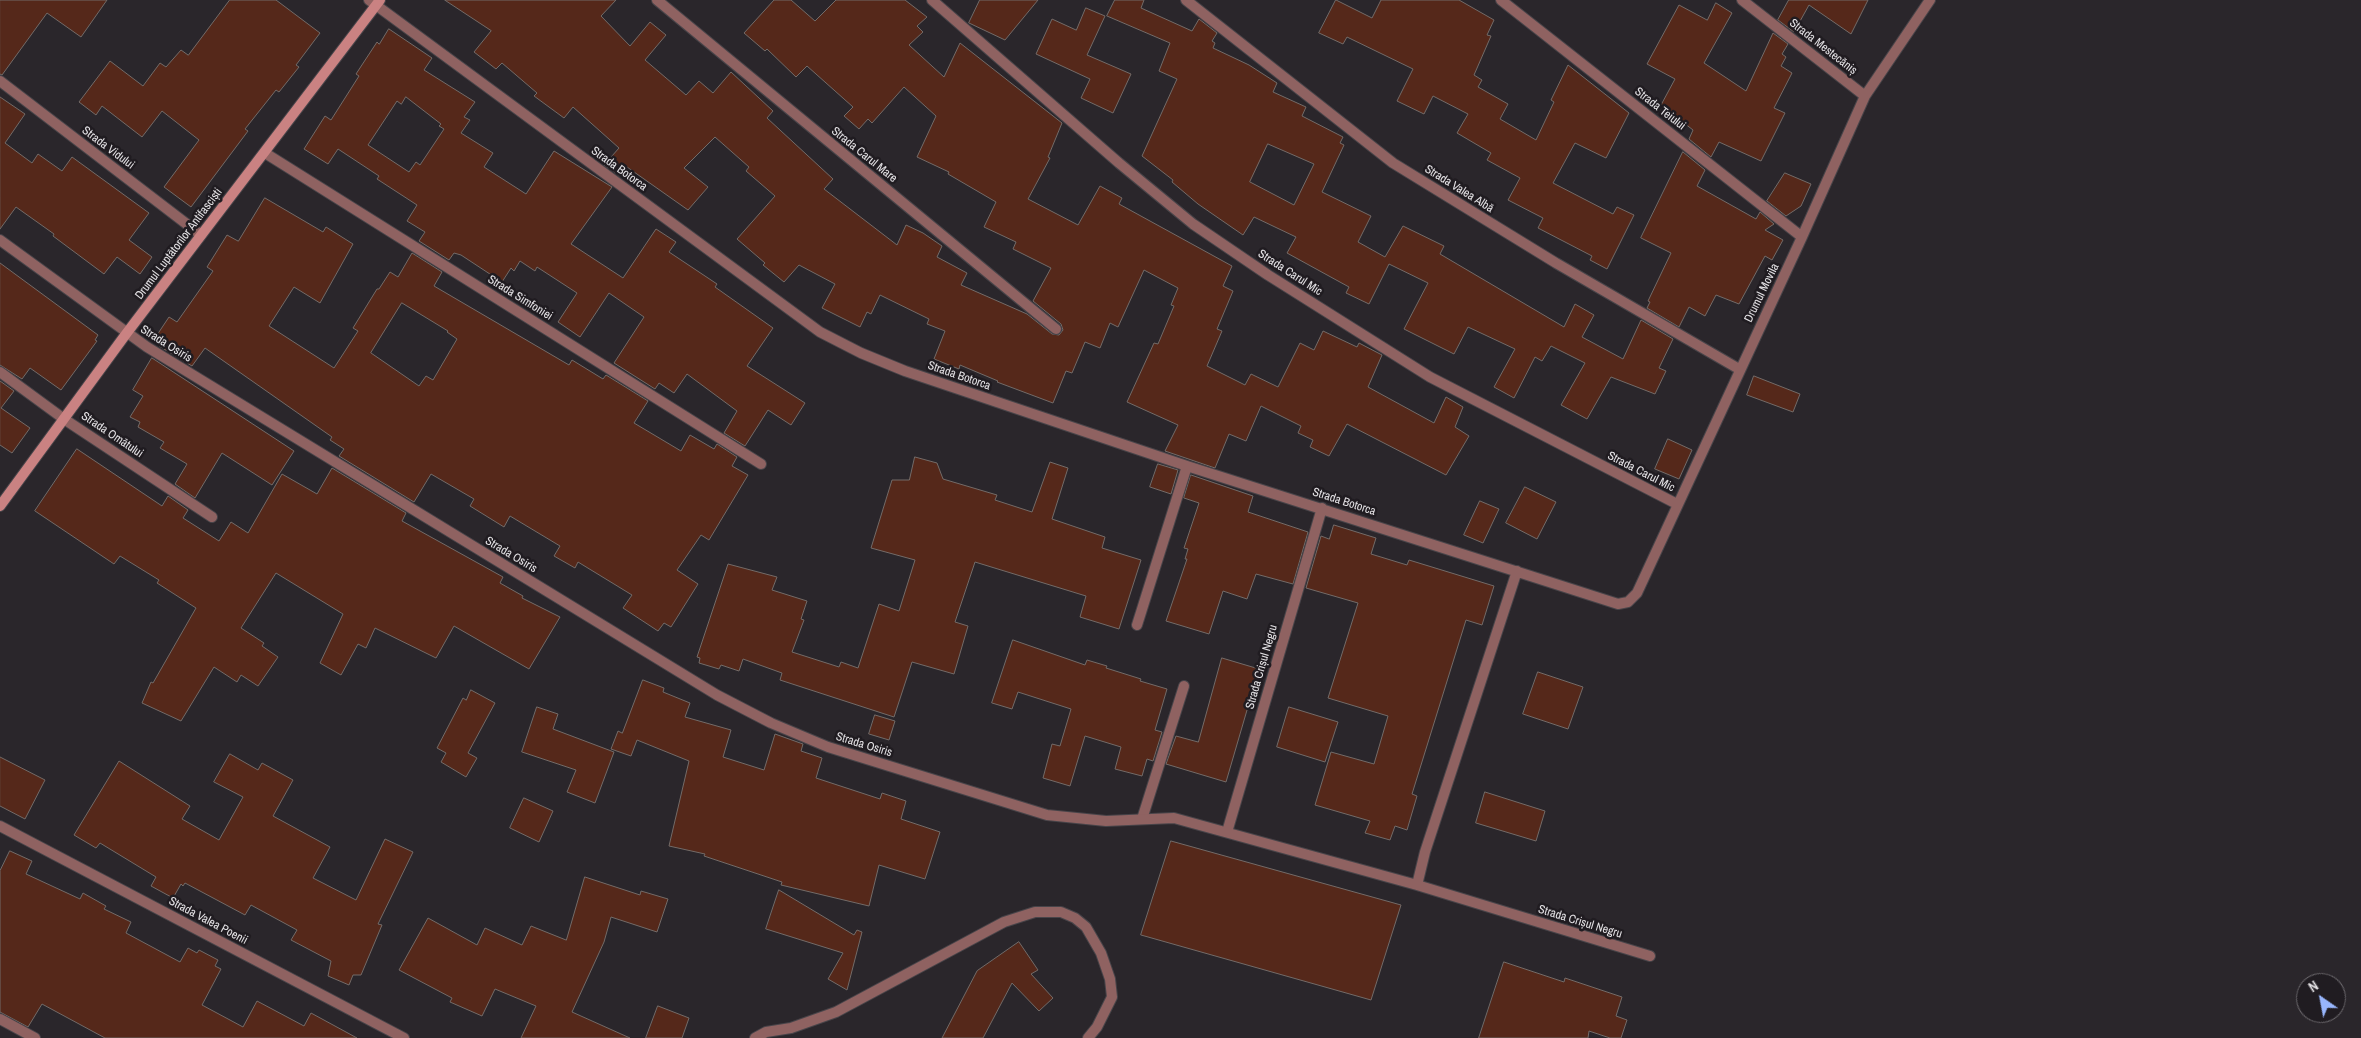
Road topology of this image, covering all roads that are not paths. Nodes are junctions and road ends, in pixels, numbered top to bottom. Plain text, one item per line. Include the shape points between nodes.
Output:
1 (657, 0) edge
2 (932, 0) edge
3 (1186, 0) edge
4 (1501, 0) edge
5 (1742, 0) edge
6 (1930, 0) edge
7 (375, 2) edge
8 (0, 82) edge
9 (1865, 96) junction
10 (265, 153) junction
11 (200, 235) junction
12 (1802, 238) junction
13 (0, 240) edge
14 (1056, 329) dead end
15 (126, 334) junction
16 (1739, 369) junction
17 (0, 372) edge
18 (64, 418) junction
19 (761, 464) dead end
20 (1187, 466) junction
21 (1677, 504) junction
22 (0, 506) edge
23 (1322, 508) junction
24 (212, 517) dead end
25 (1518, 571) junction
26 (1628, 602) joint
27 (1137, 625) dead end
28 (1184, 686) dead end
29 (1047, 815) joint
30 (1142, 819) junction
31 (0, 826) edge
32 (1227, 832) junction
33 (1417, 885) junction
34 (1650, 956) dead end
35 (0, 1019) edge
36 (35, 1038) edge
37 (404, 1038) edge
38 (755, 1038) edge
39 (1088, 1038) edge

1 - 14 street, Strada Carul Mare
2 - 21 street, Strada Carul Mic via 1171,206 1268,275 1430,377
3 - 16 street, Strada Valea Albă via 1393,163 1556,263
4 - 12 street, Strada Teiului
5 - 9 street, Strada Mestecăniș
6 - 9 street, Drumul Movila
7 - 10 street, Drumul Luptătorilor Antifasciști
7 - 20 street, Strada Botorca via 820,332 861,354 905,371
8 - 11 street, Strada Vidului
9 - 12 street, Drumul Movila
10 - 11 street, Drumul Luptătorilor Antifasciști
10 - 19 street, Strada Simfoniei
11 - 15 street, Drumul Luptătorilor Antifasciști
12 - 16 street, Drumul Movila
13 - 15 street, Strada Osiris
15 - 18 street, Drumul Luptătorilor Antifasciști
15 - 29 street, Strada Osiris via 725,699 828,747
16 - 21 street, Drumul Movila
17 - 18 street, Strada Omătului
18 - 22 street, Drumul Luptătorilor Antifasciști
18 - 24 street, Strada Omătului
20 - 23 street, Strada Botorca
20 - 27 street
21 - 26 street, Drumul Movila via 1637,593
23 - 25 street, Strada Botorca
23 - 32 street, Strada Crișul Negru
25 - 26 street, Strada Botorca via 1618,604
25 - 33 street
28 - 30 street
29 - 30 street, Strada Crișul Negru via 1106,821
30 - 32 street, Strada Crișul Negru via 1174,818
31 - 37 street, Strada Valea Poenii
32 - 33 street, Strada Crișul Negru
33 - 34 street, Strada Crișul Negru
35 - 36 street
38 - 39 street via 836,1012 1004,922 1035,912 1062,912 1075,918 1086,928 1101,953 1112,996

